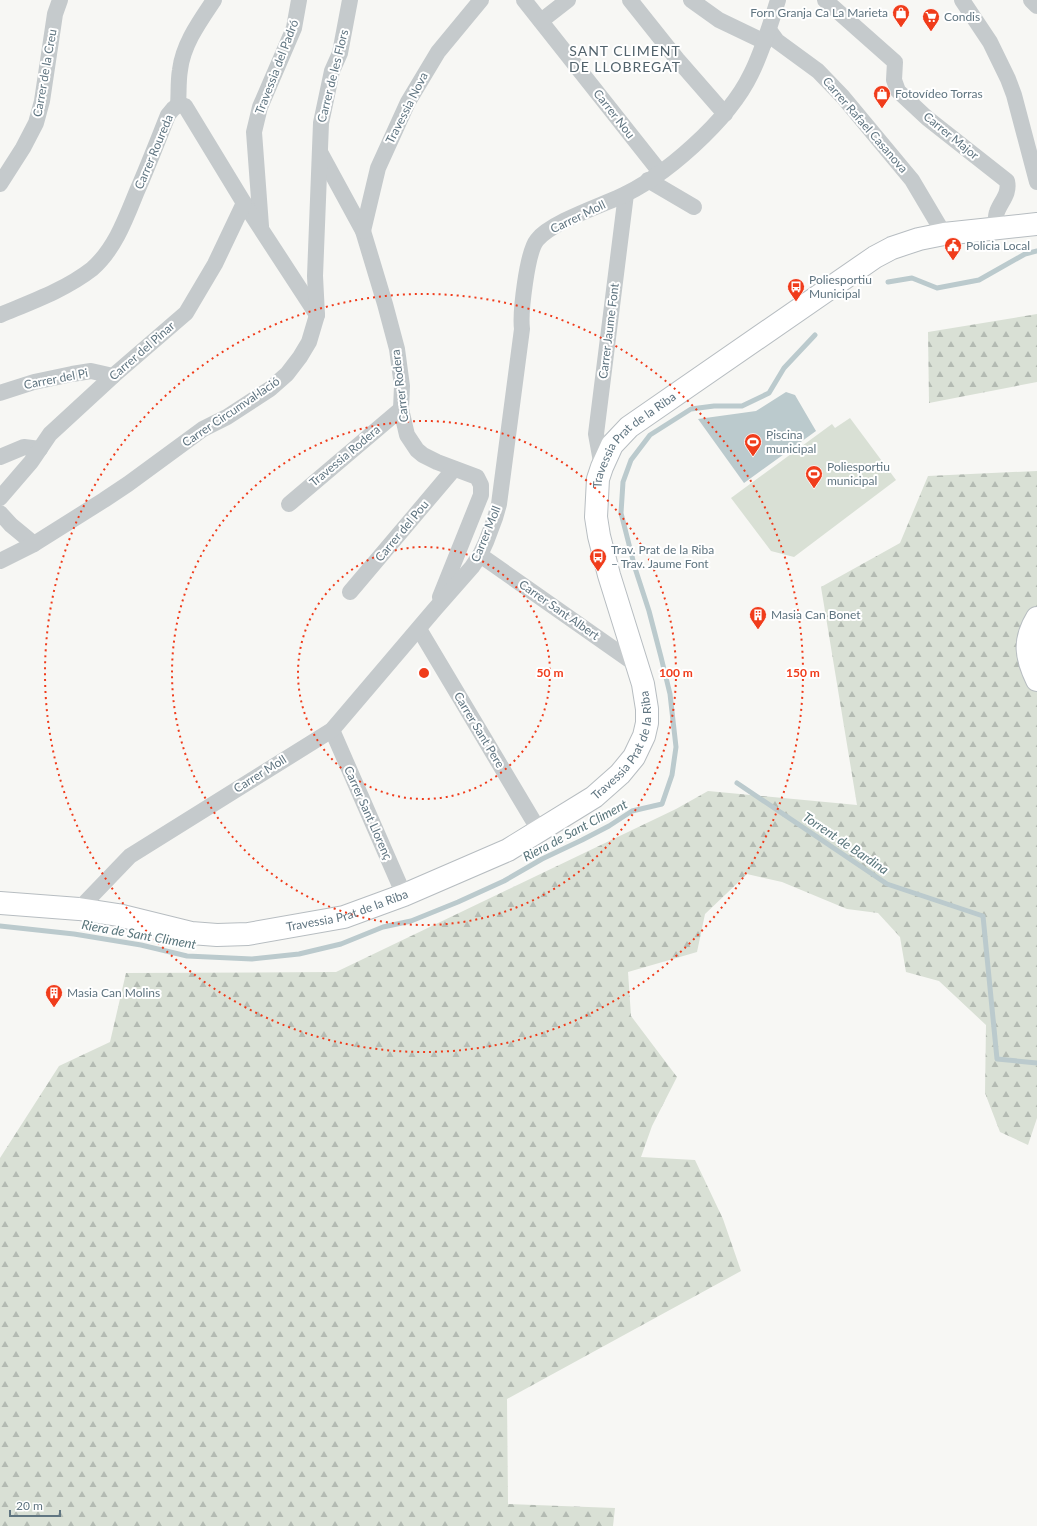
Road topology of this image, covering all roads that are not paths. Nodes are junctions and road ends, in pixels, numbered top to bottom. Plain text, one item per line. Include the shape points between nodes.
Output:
1 (60, 0) edge
2 (214, 0) edge
3 (299, 0) edge
4 (350, 0) edge
5 (481, 0) edge
6 (524, 0) edge
7 (568, 0) edge
8 (630, 0) edge
9 (691, 0) edge
10 (778, 0) edge
11 (824, 0) edge
12 (962, 0) edge
13 (1032, 0) edge
14 (1037, 6) edge
15 (542, 21) junction
16 (767, 36) junction
17 (178, 105) junction
18 (725, 114) junction
19 (320, 152) junction
20 (654, 176) junction
21 (1037, 182) edge
22 (0, 184) edge
23 (626, 194) junction
24 (244, 203) junction
25 (694, 207) dead end
26 (1037, 224) edge
27 (996, 228) junction
28 (261, 229) junction
29 (363, 231) junction
30 (944, 234) junction
31 (291, 275) junction
32 (315, 276) junction
33 (0, 315) edge
34 (316, 315) junction
35 (113, 376) junction
36 (0, 393) edge
37 (401, 409) junction
38 (40, 449) junction
39 (0, 457) edge
40 (602, 467) junction
41 (454, 469) junction
42 (0, 498) edge
43 (289, 504) dead end
44 (0, 513) edge
45 (34, 544) junction
46 (480, 555) junction
47 (0, 561) edge
48 (350, 592) dead end
49 (435, 609) junction
50 (1037, 618) edge
51 (419, 629) junction
52 (638, 666) junction
53 (1037, 680) edge
54 (332, 730) junction
55 (540, 832) junction
56 (404, 895) junction
57 (0, 903) edge
58 (80, 909) junction

1 - 22 street, Carrer de la Creu via 55,14 42,101 36,123
2 - 17 street via 195,28 185,49 180,69
3 - 28 street, Travessia del Padró via 294,28 260,107 254,132
4 - 19 street, Carrer de les Flors via 340,53 332,71 321,123
5 - 29 street, Travessia Nova via 438,52 408,102 378,168
6 - 15 street, Carrer Nou
7 - 15 street
8 - 18 street via 677,60
9 - 16 street via 719,20
10 - 16 street, Carrer Moll
11 - 27 street, Carrer Major via 895,62 894,80 898,91 927,118 1007,182 1008,188 996,213
12 - 21 street via 990,42 1010,83
13 - 14 street
15 - 20 street, Carrer Nou
16 - 18 street, Carrer Moll via 751,75
16 - 30 street, Carrer Rafael Casanova via 777,40 822,75 849,103 912,180
17 - 24 street, Carrer Roureda via 185,106
17 - 33 street, Carrer Roureda via 168,115 124,222 104,256 93,268 67,285
18 - 20 street, Carrer Moll via 695,145
19 - 29 street, Carrer Rodera
19 - 32 street, Carrer Circumval·lació
20 - 23 street, Carrer Moll
20 - 25 street
23 - 40 street, Carrer Jaume Font via 596,434
23 - 46 street, Carrer Moll via 555,226 537,240 532,251 521,319 522,329 499,504
24 - 28 street, Carrer Roureda
24 - 35 street, Carrer del Pinar via 215,264 186,313
26 - 27 street, Travessia Prat de la Riba
27 - 30 street, Travessia Prat de la Riba
28 - 31 street, Carrer Roureda
29 - 37 street, Carrer Rodera via 397,349
30 - 40 street, Travessia Prat de la Riba via 906,243 875,258 629,427 612,445
31 - 32 street via 302,282
31 - 34 street, Carrer Roureda
32 - 34 street, Carrer Circumval·lació
34 - 45 street, Carrer Circumval·lació via 309,342 300,357 287,374 270,389 203,429 128,484
35 - 36 street, Carrer del Pi via 91,371 34,382
35 - 38 street, Carrer del Pinar via 50,434
37 - 41 street, Carrer Rodera via 407,435 417,450
37 - 43 street, Travessia Rodera
38 - 39 street via 24,447
38 - 42 street, Carrer del Pinar
40 - 52 street, Travessia Prat de la Riba via 598,478 596,517 599,536
41 - 48 street, Carrer del Pou
41 - 49 street, Carrer Rodera via 476,477 481,485 481,495
44 - 45 street
45 - 47 street, Carrer Circumval·lació
46 - 49 street, Carrer Moll
46 - 52 street, Carrer Sant Albert
49 - 51 street, Carrer Moll
50 - 53 street via 1030,633 1027,649 1030,666
51 - 54 street, Carrer Moll
51 - 55 street, Carrer Sant Pere
52 - 55 street, Travessia Prat de la Riba via 646,700 647,723 634,757 620,774 594,797
54 - 56 street, Carrer Sant Llorenç
54 - 58 street, Carrer Moll via 130,856
55 - 56 street, Travessia Prat de la Riba via 508,850
56 - 58 street, Travessia Prat de la Riba via 344,918 248,934 191,933 118,915
57 - 58 street, Travessia Prat de la Riba

